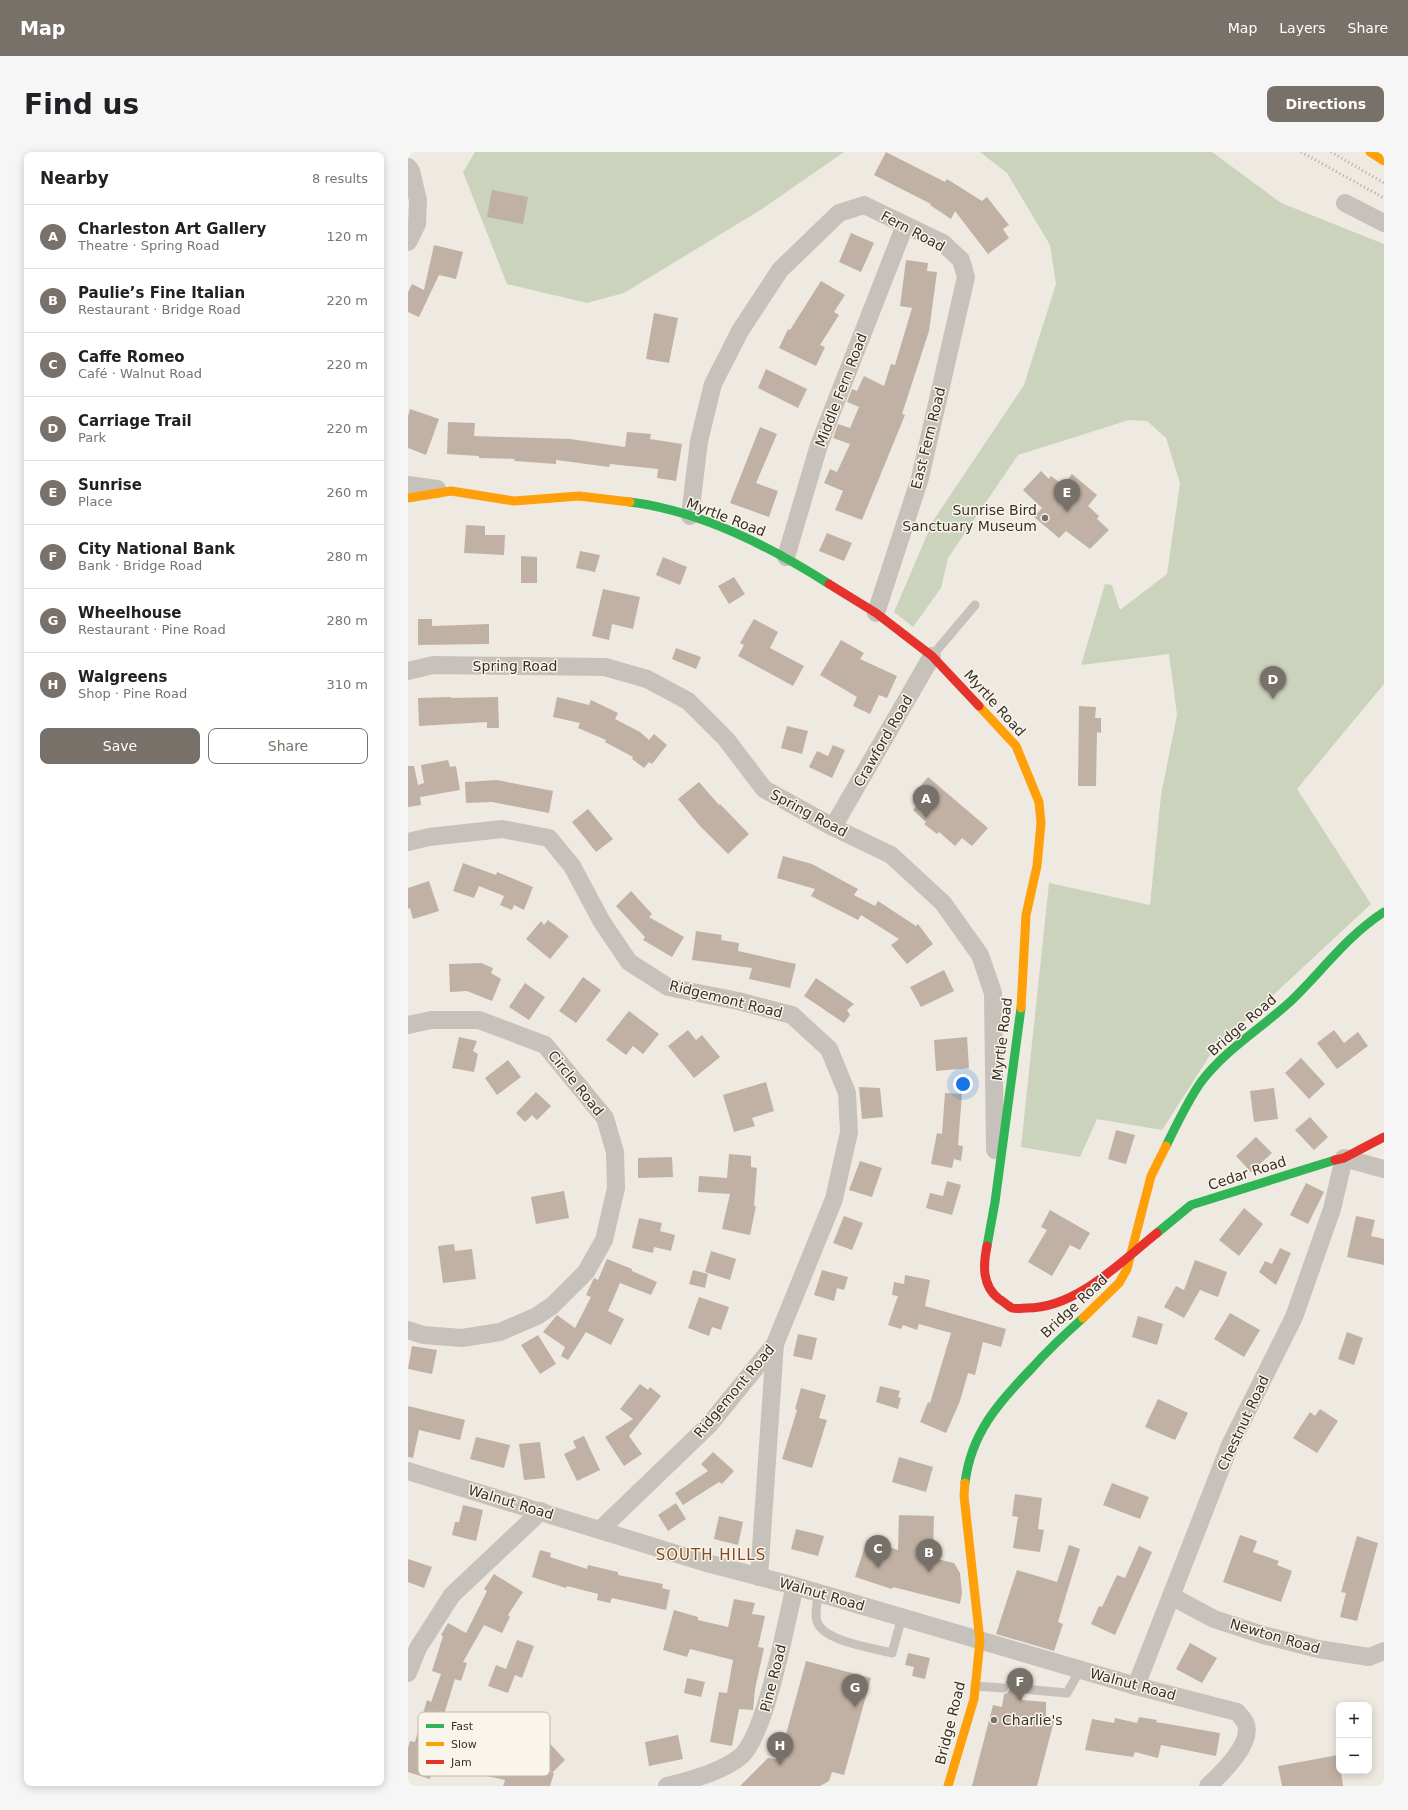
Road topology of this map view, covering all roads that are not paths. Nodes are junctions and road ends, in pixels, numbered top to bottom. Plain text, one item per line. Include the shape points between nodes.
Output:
1 (1370, 152) edge
2 (1384, 161) edge
3 (408, 167) edge
4 (1345, 203) dead end
5 (1384, 223) edge
6 (905, 226) junction
7 (408, 242) edge
8 (961, 260) joint
9 (408, 485) edge
10 (452, 491) junction
11 (408, 498) edge
12 (690, 516) junction
13 (786, 557) junction
14 (976, 605) dead end
15 (876, 613) junction
16 (932, 656) junction
17 (408, 671) edge
18 (833, 826) junction
19 (408, 842) edge
20 (1384, 912) edge
21 (408, 1025) edge
22 (1384, 1137) edge
23 (1344, 1158) junction
24 (1384, 1169) edge
25 (997, 1182) junction
26 (1130, 1255) junction
27 (408, 1330) edge
28 (775, 1344) junction
29 (408, 1471) edge
30 (541, 1511) junction
31 (601, 1529) junction
32 (759, 1577) junction
33 (795, 1586) junction
34 (818, 1593) junction
35 (1171, 1596) junction
36 (902, 1617) junction
37 (980, 1641) junction
38 (1379, 1657) edge
39 (1080, 1670) junction
40 (408, 1673) edge
41 (975, 1686) junction
42 (1136, 1686) junction
43 (1004, 1688) dead end
44 (1023, 1689) dead end
45 (667, 1786) edge
46 (948, 1786) edge
47 (1208, 1786) edge

1 - 2 street
3 - 7 street via 418,200 417,224
4 - 5 street
6 - 8 street, Fern Road via 943,244
6 - 12 street, Fern Road via 864,205 839,213 780,270 740,330 713,384 699,441
6 - 13 street, Middle Fern Road via 819,445
8 - 15 street, East Fern Road via 966,277 920,478
9 - 10 street
10 - 11 street, Myrtle Road
10 - 12 street, Myrtle Road via 514,501 579,496 636,504
12 - 13 street, Myrtle Road
13 - 15 street, Myrtle Road
14 - 16 lane
15 - 16 street, Myrtle Road
16 - 18 street, Crawford Road
16 - 25 street, Myrtle Road via 1016,746 1039,802 1041,823 1037,866 1026,915 1022,998
17 - 18 street, Spring Road via 433,666 606,667 647,679 688,701 726,739 764,789
18 - 25 street, Spring Road via 891,855 943,904 980,955 993,993
19 - 28 street, Ridgemont Road via 429,837 502,829 549,838 572,866 602,922 629,962 668,987 792,1015 829,1049 848,1093 849,1132 834,1199
20 - 26 street, Bridge Road via 1367,923 1291,1001 1230,1051 1202,1081 1151,1176
21 - 27 street, Circle Road via 431,1020 479,1020 545,1045 605,1118 615,1152 616,1188 604,1240 586,1272 553,1306 500,1332 462,1338 423,1335
22 - 23 street, Cedar Road
23 - 24 street
23 - 26 street, Cedar Road via 1191,1205
23 - 35 street, Chestnut Road via 1332,1209 1294,1317 1230,1446
25 - 26 street, Myrtle Road via 984,1259 986,1283 996,1297 1012,1308 1032,1308 1060,1302 1079,1294
26 - 37 street, Bridge Road via 1127,1269 1119,1283 1028,1369 1000,1401 980,1433 967,1468 964,1496
28 - 31 street, Ridgemont Road via 709,1425
28 - 32 street
29 - 30 street, Walnut Road
30 - 31 street, Walnut Road
30 - 40 street via 452,1595 418,1648
31 - 32 street, Walnut Road
32 - 33 street, Walnut Road
33 - 34 street, Walnut Road
33 - 45 street, Pine Road via 763,1718 751,1744 741,1756 704,1776
34 - 36 street, Walnut Road
34 - 36 lane via 817,1622 823,1632 838,1639 892,1653
35 - 38 street, Newton Road via 1214,1618 1263,1635 1318,1649
35 - 42 street, Chestnut Road
36 - 37 street, Walnut Road
37 - 39 street, Walnut Road
37 - 41 street, Bridge Road
39 - 42 street, Walnut Road
39 - 44 lane via 1067,1693
41 - 43 lane
41 - 46 street, Bridge Road
42 - 47 street, Walnut Road via 1237,1712 1246,1723 1245,1742 1223,1772

